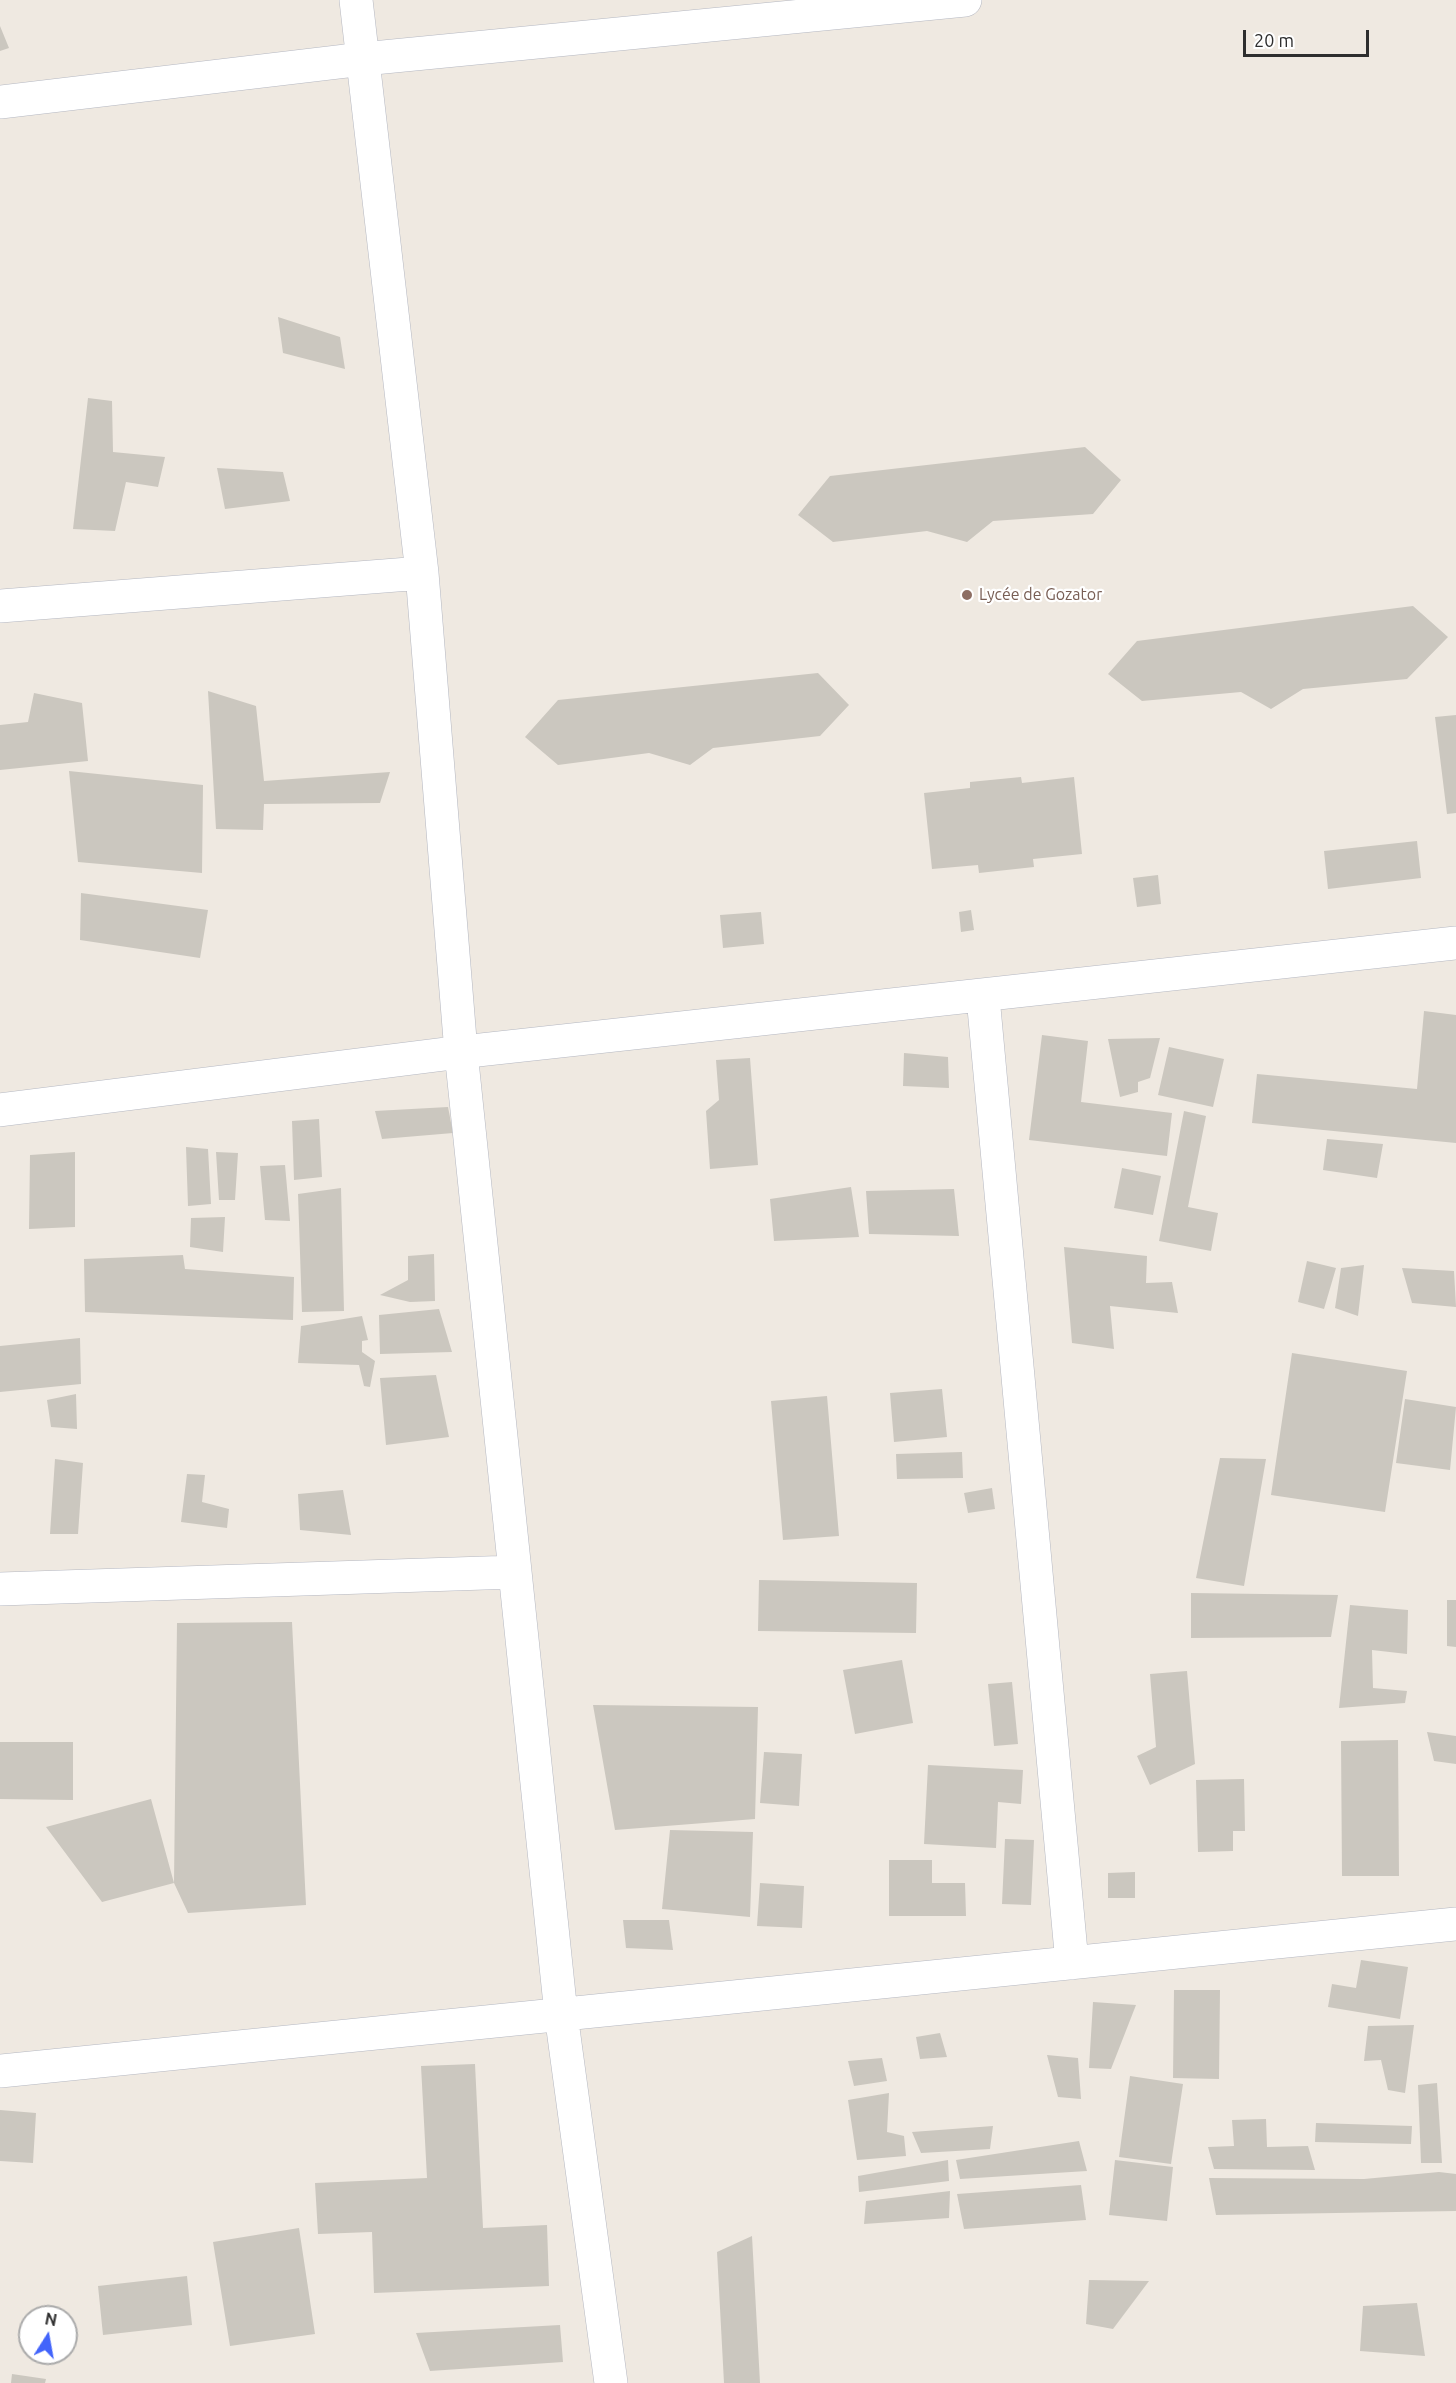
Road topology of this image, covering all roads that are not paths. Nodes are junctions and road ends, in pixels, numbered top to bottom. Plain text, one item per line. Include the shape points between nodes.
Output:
1 (356, 0) edge
2 (965, 0) edge
3 (363, 59) junction
4 (0, 102) edge
5 (422, 573) junction
6 (0, 606) edge
7 (1456, 943) edge
8 (983, 997) junction
9 (461, 1052) junction
10 (0, 1110) edge
11 (515, 1572) junction
12 (0, 1589) edge
13 (1456, 1924) edge
14 (1072, 1963) junction
15 (561, 2014) junction
16 (0, 2071) edge
17 (611, 2383) edge

1 - 3 street
2 - 3 street
3 - 4 street
3 - 5 street
5 - 6 street
5 - 9 street
7 - 8 street
8 - 9 street
8 - 14 street
9 - 10 street
9 - 11 street
11 - 12 street
11 - 15 street
13 - 14 street
14 - 15 street
15 - 16 street
15 - 17 street

